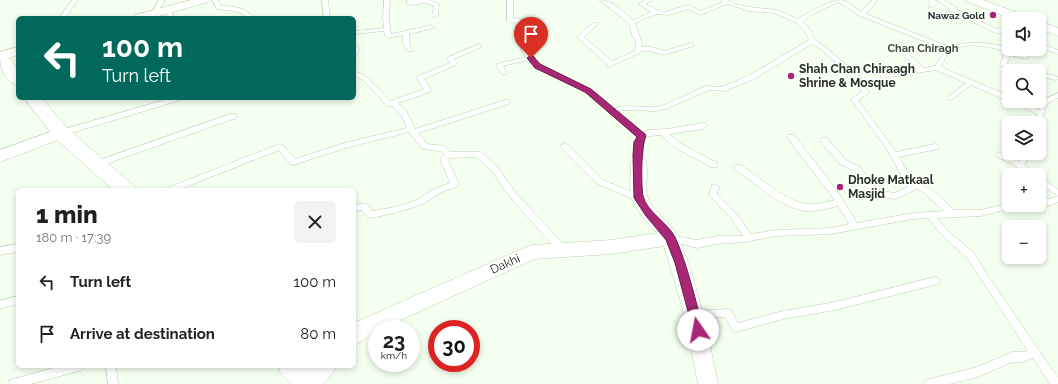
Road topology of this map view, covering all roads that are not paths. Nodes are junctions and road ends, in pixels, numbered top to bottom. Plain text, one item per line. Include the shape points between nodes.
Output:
1 (75, 0) edge
2 (204, 0) edge
3 (215, 0) edge
4 (325, 0) edge
5 (387, 0) edge
6 (410, 0) edge
7 (510, 0) edge
8 (602, 0) edge
9 (649, 0) edge
10 (838, 0) edge
11 (875, 0) edge
12 (940, 0) edge
13 (972, 0) edge
14 (726, 1) edge
15 (167, 9) edge
16 (655, 12) junction
17 (1004, 12) edge
18 (862, 15) junction
19 (63, 16) edge
20 (146, 16) edge
21 (250, 16) edge
22 (327, 16) edge
23 (435, 16) dead end
24 (632, 22) junction
25 (799, 22) junction
26 (595, 24) dead end
27 (432, 27) dead end
28 (1046, 28) edge
29 (387, 29) junction
30 (1002, 31) edge
31 (406, 32) junction
32 (1058, 32) edge
33 (356, 33) dead end
34 (812, 41) junction
35 (691, 45) dead end
36 (479, 46) dead end
37 (1046, 48) edge
38 (638, 49) junction
39 (950, 49) junction
40 (1002, 49) edge
41 (410, 50) dead end
42 (902, 51) dead end
43 (16, 52) edge
44 (1058, 52) edge
45 (1023, 56) edge
46 (0, 57) edge
47 (1026, 57) dead end
48 (531, 58) junction
49 (936, 68) junction
50 (922, 70) junction
51 (356, 73) edge
52 (504, 73) dead end
53 (883, 76) dead end
54 (1046, 76) edge
55 (16, 77) edge
56 (1055, 78) dead end
57 (971, 82) junction
58 (1058, 95) edge
59 (1002, 96) edge
60 (951, 98) dead end
61 (35, 100) edge
62 (172, 100) edge
63 (507, 102) dead end
64 (389, 104) junction
65 (1029, 108) edge
66 (613, 112) junction
67 (1040, 113) junction
68 (233, 116) dead end
69 (1039, 116) edge
70 (703, 126) dead end
71 (412, 130) junction
72 (662, 132) junction
73 (61, 133) junction
74 (642, 136) junction
75 (791, 137) dead end
76 (824, 140) dead end
77 (564, 146) dead end
78 (935, 147) dead end
79 (448, 155) junction
80 (894, 155) junction
81 (1000, 155) dead end
82 (0, 156) edge
83 (1023, 160) edge
84 (638, 163) joint
85 (97, 164) junction
86 (714, 165) dead end
87 (1021, 165) junction
88 (738, 167) dead end
89 (1025, 168) edge
90 (1046, 184) edge
91 (715, 187) dead end
92 (124, 188) edge
93 (175, 188) edge
94 (913, 188) junction
95 (876, 193) junction
96 (1058, 193) edge
97 (866, 194) dead end
98 (639, 198) junction
99 (1058, 199) edge
100 (1046, 201) edge
101 (840, 202) junction
102 (356, 208) edge
103 (1002, 208) edge
104 (952, 213) junction
105 (930, 215) junction
106 (855, 226) junction
107 (670, 238) junction
108 (749, 238) junction
109 (16, 248) edge
110 (562, 249) junction
111 (0, 251) edge
112 (935, 281) dead end
113 (16, 301) edge
114 (0, 305) edge
115 (695, 315) junction
116 (356, 335) edge
117 (1035, 353) junction
118 (72, 368) edge
119 (110, 368) edge
120 (292, 368) edge
121 (324, 368) edge
122 (13, 384) edge
123 (113, 384) edge
124 (309, 384) edge
125 (708, 384) edge
126 (929, 384) edge
127 (1056, 384) edge

1 - 19 lane
2 - 15 street
3 - 21 lane via 219,8 240,10
4 - 22 lane
5 - 29 lane
6 - 23 lane via 410,3 427,1 437,6
7 - 48 lane via 510,21 518,20 524,50
8 - 24 lane
9 - 16 lane via 642,4
10 - 18 lane
10 - 25 lane via 807,15
11 - 18 lane
12 - 30 lane via 956,9 952,10 998,32
13 - 17 street
14 - 16 lane via 701,13 688,7 667,15
14 - 25 lane via 749,9 775,11
15 - 20 street
16 - 24 lane
18 - 39 lane
24 - 38 lane via 639,41
25 - 34 lane via 808,31
26 - 38 lane via 580,37 610,65 638,52
27 - 31 lane
28 - 32 street
29 - 31 lane via 388,36
29 - 33 lane
31 - 41 lane via 406,44
34 - 66 lane via 752,77 723,89 708,88 666,107 622,108
34 - 80 lane via 860,80 859,83 866,93 854,99
35 - 38 lane via 664,53
36 - 64 lane via 450,58 454,64 420,78 428,90
37 - 44 lane
39 - 40 lane via 985,44
39 - 49 lane
42 - 50 lane
43 - 46 street
45 - 47 lane
46 - 55 street
48 - 52 lane via 499,65
48 - 66 lane via 537,66 588,91
49 - 50 lane
49 - 57 lane
50 - 53 lane
51 - 64 lane
54 - 56 lane
57 - 59 lane
57 - 60 lane
58 - 67 lane via 1045,102
61 - 73 street
62 - 73 lane
63 - 71 lane
64 - 71 lane via 394,104 404,114
65 - 67 lane
66 - 74 lane
67 - 69 lane
68 - 85 lane
70 - 72 lane
71 - 79 lane via 425,147 442,148
71 - 93 lane via 348,145 293,162 280,147
72 - 74 lane
72 - 86 lane via 677,145
73 - 82 street
73 - 85 street
74 - 84 lane via 639,142
75 - 101 lane
76 - 95 lane via 843,162 857,169
77 - 98 lane via 600,182
78 - 80 lane
79 - 102 lane via 444,159 455,184 437,191 420,202 395,210 371,215 364,206
79 - 110 lane via 478,154 495,169 511,193
80 - 94 lane
81 - 87 lane
83 - 87 lane
84 - 98 street
85 - 92 street
87 - 89 lane
88 - 101 lane via 783,200 799,206 809,208
90 - 96 lane
91 - 108 lane via 713,194 734,216
94 - 95 lane via 894,196
94 - 104 lane via 917,186 925,189
95 - 97 lane
98 - 107 street
99 - 100 lane
101 - 106 lane
103 - 104 lane via 982,213
104 - 105 lane
105 - 106 lane
105 - 117 lane via 944,232 971,256
106 - 108 lane via 831,231 776,233
107 - 108 lane via 697,244
107 - 110 street, Dakhi via 612,247
107 - 115 street
109 - 111 lane
110 - 116 street, Dakhi via 532,252 363,328
112 - 115 lane via 736,328 728,313
113 - 114 lane
115 - 125 street
117 - 126 lane via 1012,357 978,372
117 - 127 lane
118 - 122 lane
119 - 123 lane
120 - 124 street
121 - 124 street

